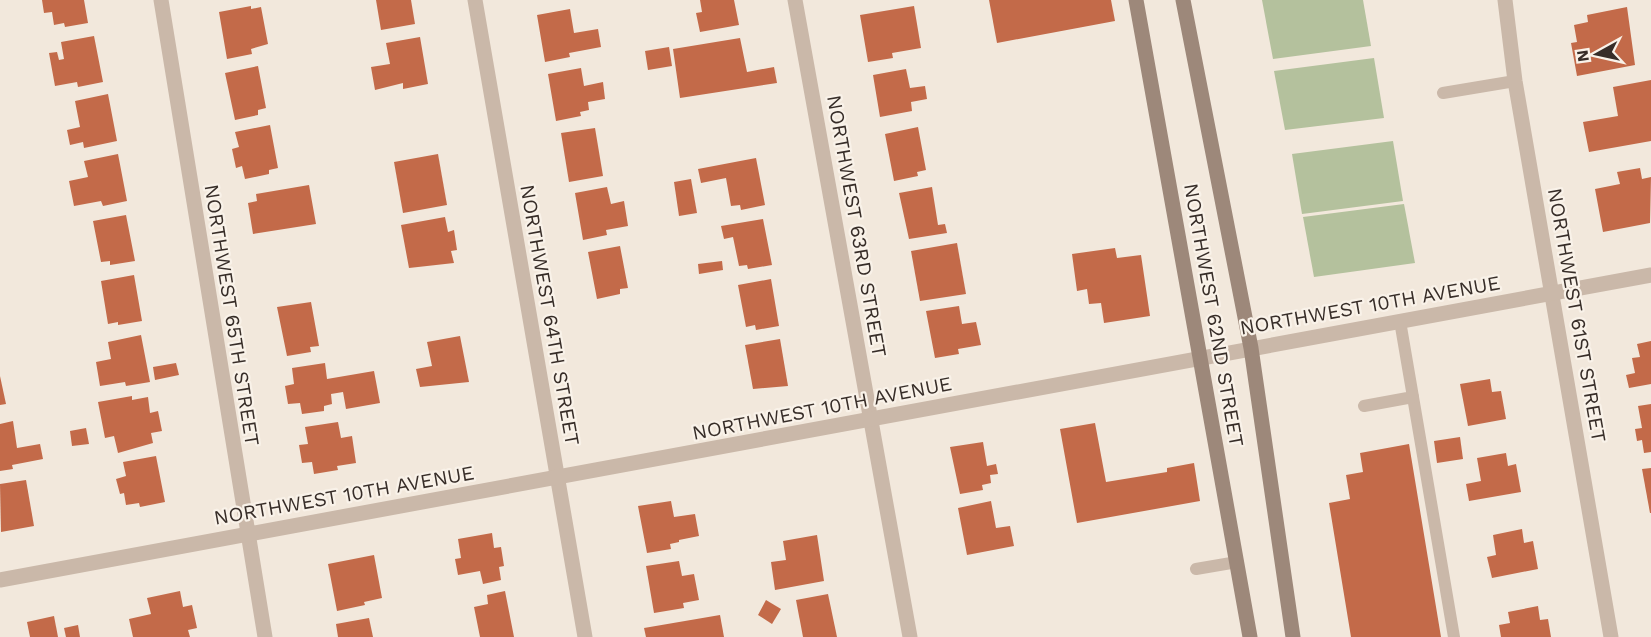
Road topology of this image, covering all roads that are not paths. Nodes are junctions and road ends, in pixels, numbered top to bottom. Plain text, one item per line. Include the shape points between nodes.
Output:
1 (160, 0) edge
2 (475, 0) edge
3 (795, 0) edge
4 (1136, 0) edge
5 (1183, 0) edge
6 (1505, 0) edge
7 (1515, 81) junction
8 (1443, 93) dead end
9 (1651, 275) edge
10 (1552, 293) junction
11 (1401, 321) junction
12 (1251, 348) junction
13 (1201, 356) junction
14 (1413, 397) junction
15 (1364, 406) dead end
16 (871, 420) junction
17 (557, 478) junction
18 (246, 533) junction
19 (1237, 562) junction
20 (1196, 569) dead end
21 (0, 580) edge
22 (265, 637) edge
23 (585, 637) edge
24 (910, 637) edge
25 (1250, 637) edge
26 (1293, 637) edge
27 (1454, 637) edge
28 (1611, 637) edge

1 - 18 street, NORTHWEST 65TH STREET
2 - 17 street, NORTHWEST 64TH STREET
3 - 16 street, NORTHWEST 63RD STREET
4 - 13 main road, NORTHWEST 62ND STREET
5 - 12 main road, NORTHWEST 62ND STREET
6 - 7 street, NORTHWEST 61ST STREET
7 - 8 lane
7 - 10 street, NORTHWEST 61ST STREET
9 - 10 street, NORTHWEST 10TH AVENUE
10 - 11 street, NORTHWEST 10TH AVENUE
10 - 28 street, NORTHWEST 61ST STREET
11 - 12 street, NORTHWEST 10TH AVENUE
11 - 14 lane
12 - 13 street, NORTHWEST 10TH AVENUE
12 - 26 main road, NORTHWEST 62ND STREET
13 - 16 street, NORTHWEST 10TH AVENUE
13 - 19 main road, NORTHWEST 62ND STREET
14 - 15 lane
14 - 27 lane
16 - 17 street, NORTHWEST 10TH AVENUE
16 - 24 street, NORTHWEST 63RD STREET
17 - 18 street, NORTHWEST 10TH AVENUE
17 - 23 street, NORTHWEST 64TH STREET
18 - 21 street, NORTHWEST 10TH AVENUE
18 - 22 street, NORTHWEST 65TH STREET
19 - 20 lane
19 - 25 main road, NORTHWEST 62ND STREET

